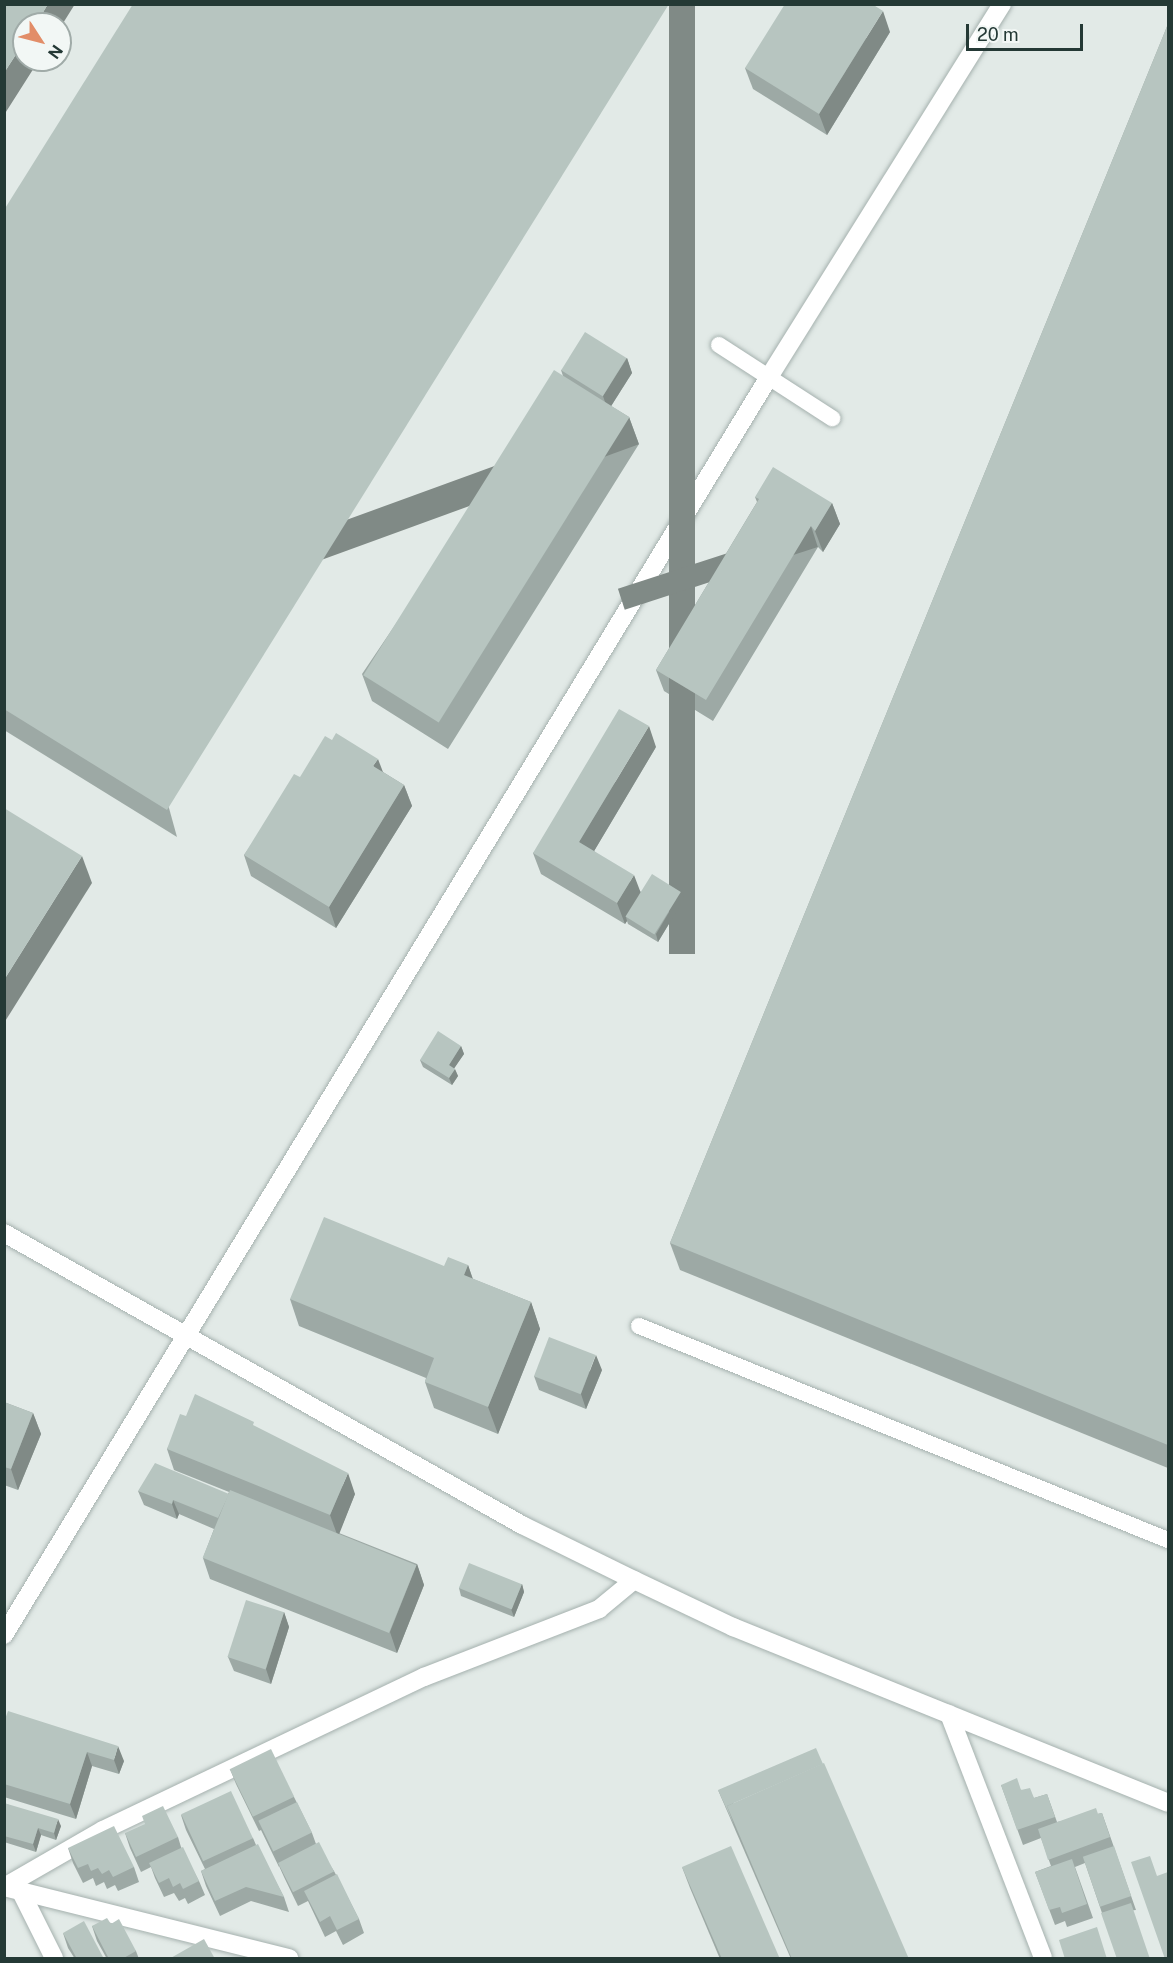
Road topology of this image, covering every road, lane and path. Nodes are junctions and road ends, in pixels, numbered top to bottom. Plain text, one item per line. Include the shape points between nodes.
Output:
1 (1002, 4) edge
2 (719, 345) dead end
3 (769, 377) junction
4 (832, 418) dead end
5 (4, 1233) edge
6 (639, 1326) dead end
7 (187, 1336) junction
8 (1168, 1540) edge
9 (634, 1580) junction
10 (7, 1627) edge
11 (949, 1714) junction
12 (1168, 1803) edge
13 (10, 1889) edge
14 (54, 1959) edge
15 (289, 1959) edge
16 (1043, 1959) edge

1 - 3 street
2 - 3 lane
3 - 4 lane
3 - 7 street
5 - 7 street
6 - 8 lane
7 - 9 street via 522,1525
7 - 10 street
9 - 11 street via 733,1627
9 - 13 street via 599,1609 424,1677 103,1830
11 - 12 street
11 - 16 street
13 - 14 street
13 - 15 street

